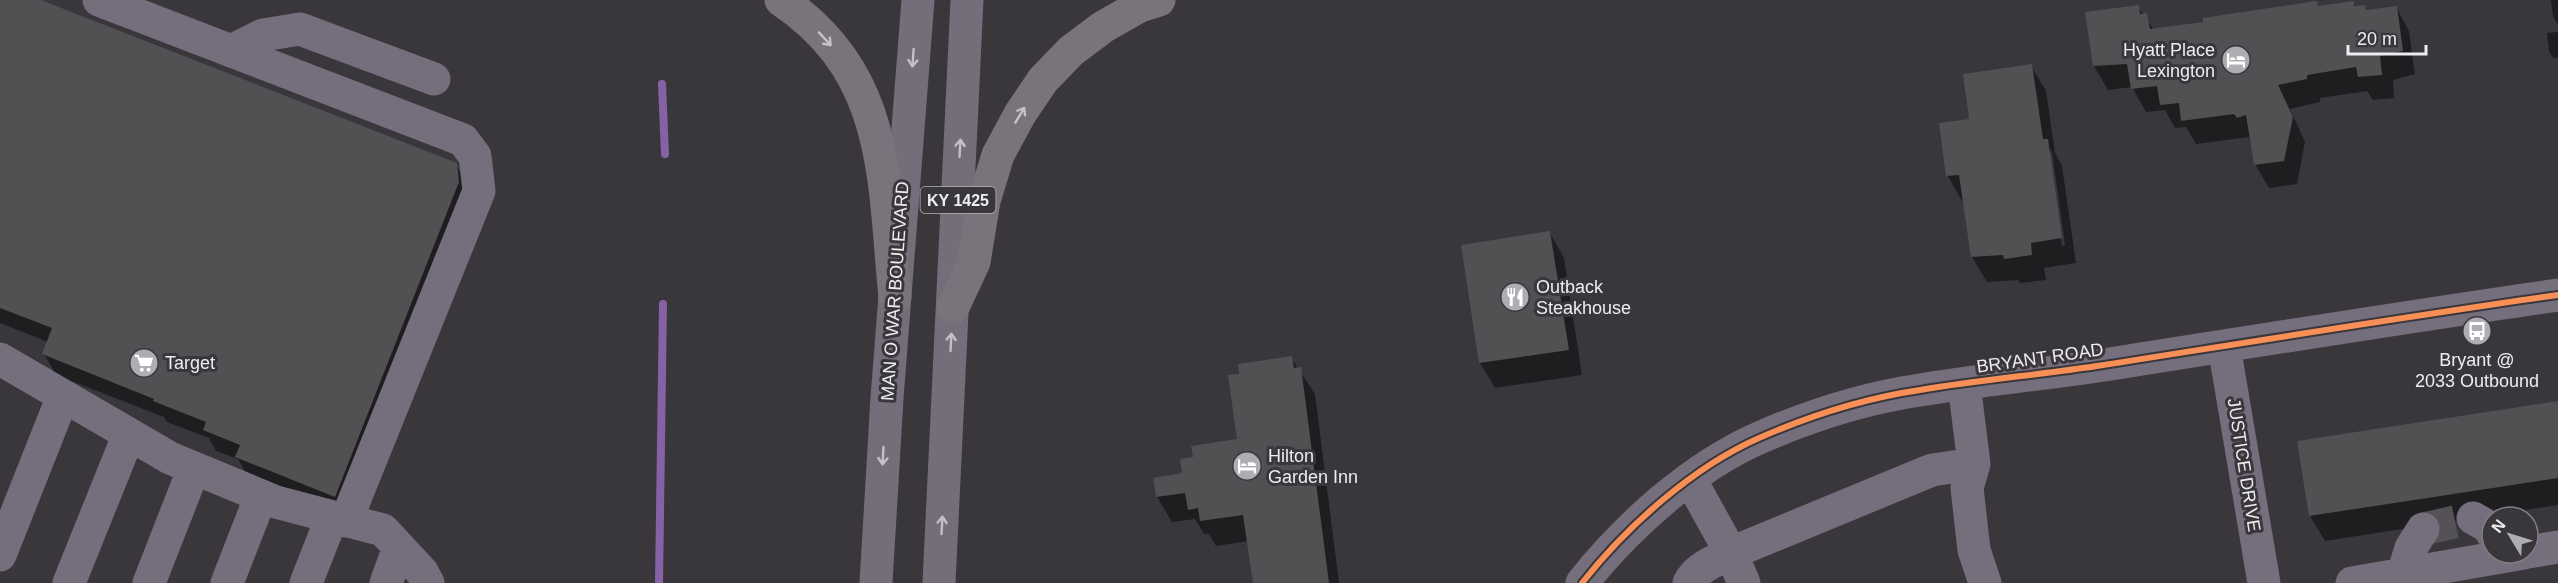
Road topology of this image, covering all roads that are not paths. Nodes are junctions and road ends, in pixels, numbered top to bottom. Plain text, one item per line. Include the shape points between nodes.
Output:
1 (99, 0) edge
2 (781, 0) edge
3 (918, 0) edge
4 (967, 0) edge
5 (1159, 0) edge
6 (231, 51) junction
7 (434, 79) dead end
8 (2558, 295) edge
9 (895, 297) junction
10 (953, 307) junction
11 (2224, 346) junction
12 (0, 359) edge
13 (1964, 384) junction
14 (63, 396) junction
15 (129, 434) junction
16 (1974, 464) junction
17 (194, 468) junction
18 (1690, 479) junction
19 (261, 496) junction
20 (339, 519) junction
21 (2423, 529) dead end
22 (2540, 546) edge
23 (2558, 547) edge
24 (399, 548) junction
25 (2480, 551) edge
26 (1731, 553) junction
27 (0, 555) edge
28 (2403, 574) junction
29 (69, 583) edge
30 (148, 583) edge
31 (227, 583) edge
32 (306, 583) edge
33 (386, 583) edge
34 (428, 583) edge
35 (876, 583) edge
36 (939, 583) edge
37 (1582, 583) edge
38 (1689, 583) edge
39 (1744, 583) edge
40 (1984, 583) edge
41 (2264, 583) edge
42 (2352, 583) edge

1 - 6 street
2 -> 9 highway via 842,59 868,106 880,148
3 -> 9 main road, MAN O WAR BOULEVARD / KY 1425
10 -> 4 main road, KY 1425
10 -> 5 highway via 974,262 984,201 998,155 1020,114 1071,51 1103,27
6 - 7 street via 263,35 300,29
6 - 20 street via 463,140 475,156 479,191
8 - 11 street, BRYANT ROAD
9 -> 35 main road, MAN O WAR BOULEVARD / KY 1425
36 -> 10 main road, KY 1425
11 - 13 street, BRYANT ROAD
11 - 41 street, JUSTICE DRIVE
12 - 14 street
13 - 16 street
13 - 18 street, BRYANT ROAD via 1871,400 1792,425 1756,439
14 - 15 street
14 - 27 street
15 - 17 street
15 - 29 street
16 - 26 street via 1932,470
16 - 40 street via 1967,488 1974,550
17 - 19 street
17 - 30 street
18 - 26 street
18 - 37 street, BRYANT ROAD via 1647,514
19 - 20 street
19 - 31 street
20 - 24 street via 383,530
20 - 32 street
21 - 28 street via 2411,548
22 - 23 street
24 - 33 street
24 - 34 street
25 - 28 street
26 - 38 street via 1708,564
26 - 39 street
28 - 42 street

